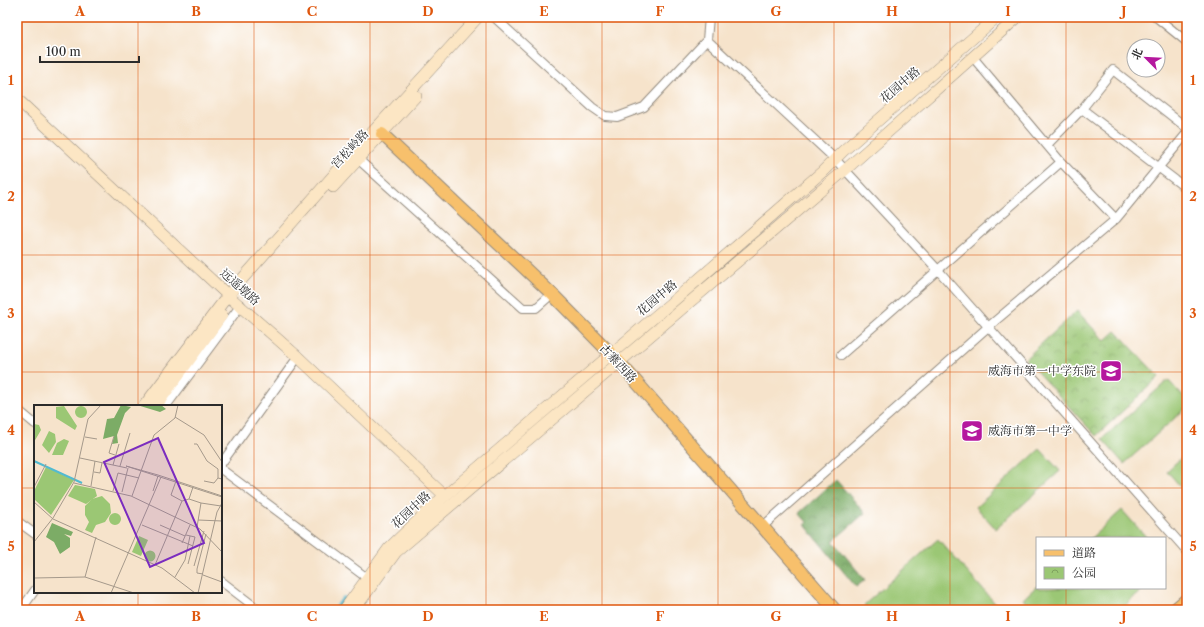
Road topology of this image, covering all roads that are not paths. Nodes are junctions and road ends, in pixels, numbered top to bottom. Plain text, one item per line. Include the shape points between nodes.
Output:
1 (478, 17) edge
2 (487, 17) edge
3 (494, 17) edge
4 (709, 17) edge
5 (997, 17) edge
6 (1018, 17) edge
7 (1156, 17) edge
8 (707, 40) junction
9 (1187, 42) edge
10 (976, 62) dead end
11 (17, 99) edge
12 (1082, 109) junction
13 (1187, 128) edge
14 (1187, 133) edge
15 (382, 134) junction
16 (1047, 145) junction
17 (835, 159) junction
18 (359, 160) junction
19 (1061, 162) junction
20 (1158, 168) junction
21 (845, 170) junction
22 (1187, 189) edge
23 (1116, 220) junction
24 (938, 270) junction
25 (552, 294) junction
26 (234, 300) junction
27 (988, 327) junction
28 (841, 355) dead end
29 (298, 358) junction
30 (615, 358) junction
31 (145, 405) edge
32 (157, 405) edge
33 (167, 405) edge
34 (17, 409) edge
35 (34, 423) edge
36 (222, 463) edge
37 (222, 470) edge
38 (445, 496) junction
39 (17, 521) edge
40 (762, 527) junction
41 (34, 533) edge
42 (1187, 551) edge
43 (367, 578) junction
44 (222, 582) edge
45 (34, 591) edge
46 (1187, 599) edge
47 (21, 610) edge
48 (259, 610) edge
49 (344, 610) edge
50 (354, 610) edge
51 (834, 610) edge
52 (1174, 610) edge

1 - 26 main road via 348,159
2 - 15 main road, 宫松岭路
3 - 8 street via 605,116 618,117 644,107
4 - 8 street
5 - 17 main road, 花园中路
6 - 21 main road
7 - 9 street
8 - 17 street
10 - 16 street
11 - 26 main road, 远遥墩路
12 - 13 street via 1113,70
12 - 16 street
12 - 20 street
14 - 20 street
15 - 18 main road, 宫松岭路
15 - 25 main road, 古寨西路
16 - 19 street
17 - 21 street
17 - 30 main road, 花园中路
18 - 25 street via 523,308 536,308
18 - 26 main road, 宫松岭路 via 300,222
19 - 23 street
19 - 24 street
20 - 22 street
20 - 23 street
21 - 24 street
21 - 30 main road
23 - 27 street
24 - 27 street
24 - 28 street
25 - 30 main road, 古寨西路
26 - 29 main road, 远遥墩路
26 - 31 main road
26 - 32 main road
26 - 33 street
27 - 40 street
27 - 42 street
29 - 36 street
29 - 38 main road, 远遥墩路
30 - 38 main road, 花园中路
30 - 40 main road, 古寨西路
30 - 50 main road via 396,552
34 - 35 street
37 - 43 street
38 - 43 main road, 花园中路 via 389,548
39 - 41 street
40 - 51 main road, 古寨西路
43 - 49 main road, 花园中路
44 - 48 street
45 - 47 street
46 - 52 main road

